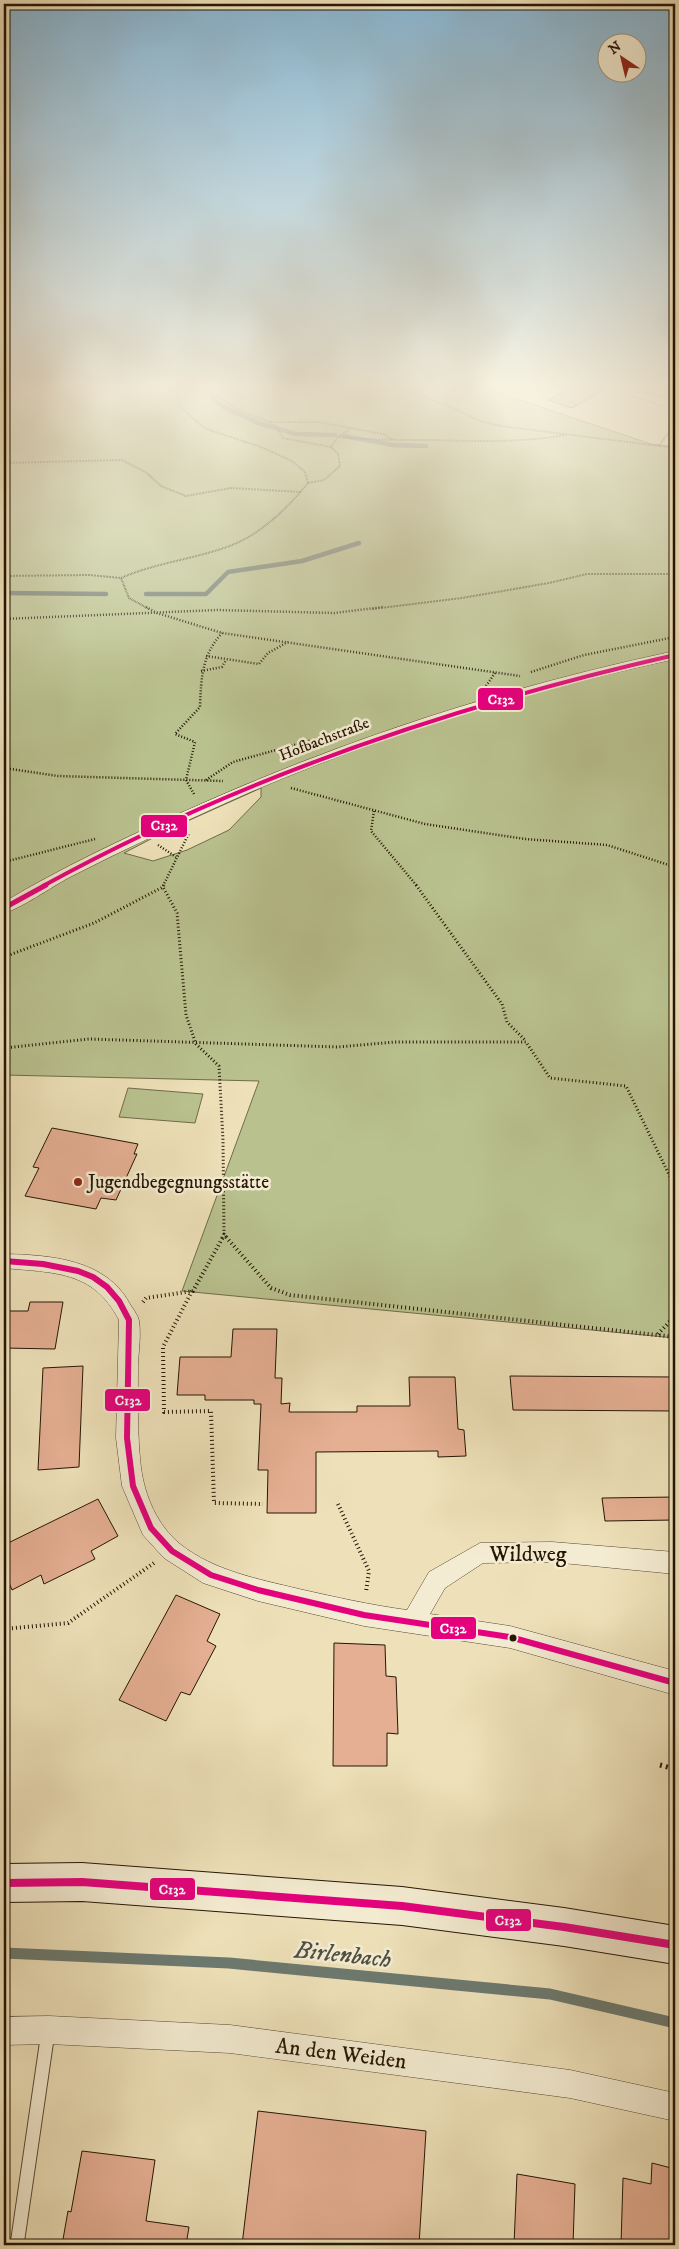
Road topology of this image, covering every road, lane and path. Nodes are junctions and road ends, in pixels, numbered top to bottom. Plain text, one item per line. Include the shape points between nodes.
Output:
1 (181, 494) edge
2 (198, 494) edge
3 (300, 494) edge
4 (675, 574) edge
5 (4, 576) edge
6 (121, 578) junction
7 (157, 613) junction
8 (4, 619) edge
9 (222, 633) junction
10 (675, 637) edge
11 (288, 642) junction
12 (675, 655) edge
13 (206, 656) junction
14 (226, 660) junction
15 (201, 671) junction
16 (496, 673) junction
17 (485, 687) dead end
18 (359, 727) dead end
19 (4, 768) edge
20 (186, 780) junction
21 (206, 780) junction
22 (259, 783) junction
23 (374, 810) junction
24 (176, 857) dead end
25 (675, 867) edge
26 (163, 887) junction
27 (4, 908) edge
28 (4, 957) edge
29 (526, 1042) junction
30 (196, 1044) junction
31 (4, 1048) edge
32 (675, 1187) edge
33 (224, 1234) junction
34 (4, 1261) edge
35 (193, 1291) junction
36 (675, 1316) edge
37 (129, 1320) junction
38 (657, 1334) junction
39 (675, 1337) edge
40 (263, 1504) dead end
41 (338, 1504) dead end
42 (172, 1551) junction
43 (675, 1562) edge
44 (364, 1614) junction
45 (412, 1623) junction
46 (4, 1629) edge
47 (675, 1683) edge
48 (660, 1765) dead end
49 (675, 1769) edge
50 (4, 1883) edge
51 (675, 1945) edge
52 (49, 2030) junction
53 (4, 2031) edge
54 (675, 2106) edge
55 (16, 2245) edge

1 - 2 path
3 - 6 path via 255,534 222,549 144,568
4 - 7 path via 587,574 462,598 334,613 217,610
5 - 6 path
6 - 7 path via 129,598
7 - 8 path
7 - 9 path
9 - 11 path
9 - 13 path via 210,644
10 - 16 path via 584,655 519,676
11 - 14 path via 268,653 259,664
11 - 16 path
12 - 22 street, Hofbachstraße via 547,685 464,709 383,735
13 - 14 path
13 - 15 path
14 - 15 path via 222,667
15 - 20 path via 200,708 175,734 194,742
16 - 17 path
18 - 21 path via 233,762
19 - 20 path via 58,776
20 - 21 path
21 - 22 path
22 - 23 path
22 - 27 street, Hofbachstraße via 136,839
23 - 25 path via 425,824 525,839 607,845
23 - 29 path via 371,831 414,882 502,1004 507,1022
24 - 26 path
26 - 28 path via 94,923
26 - 30 path via 177,913 186,1015
29 - 30 path via 395,1042 338,1047
29 - 32 path via 550,1078 626,1086
30 - 31 path via 89,1039
30 - 33 path via 219,1066
33 - 35 path
33 - 38 path via 271,1288 290,1295
34 - 37 street via 62,1266 87,1274 108,1287 122,1303
35 - 37 path via 146,1298
35 - 40 path via 163,1347 164,1412 211,1411 214,1503
36 - 38 path
37 - 42 street via 127,1438 133,1486 152,1528
38 - 39 path
41 - 44 path via 369,1571
42 - 44 street via 211,1576
42 - 46 path via 68,1623
43 - 45 street, Wildweg via 552,1552 480,1553 437,1580
44 - 45 street
45 - 47 street via 510,1637
48 - 49 path
50 - 51 main road via 82,1882 402,1906
52 - 53 street, An den Weiden
52 - 54 street, An den Weiden via 230,2039 570,2084
52 - 55 lane

